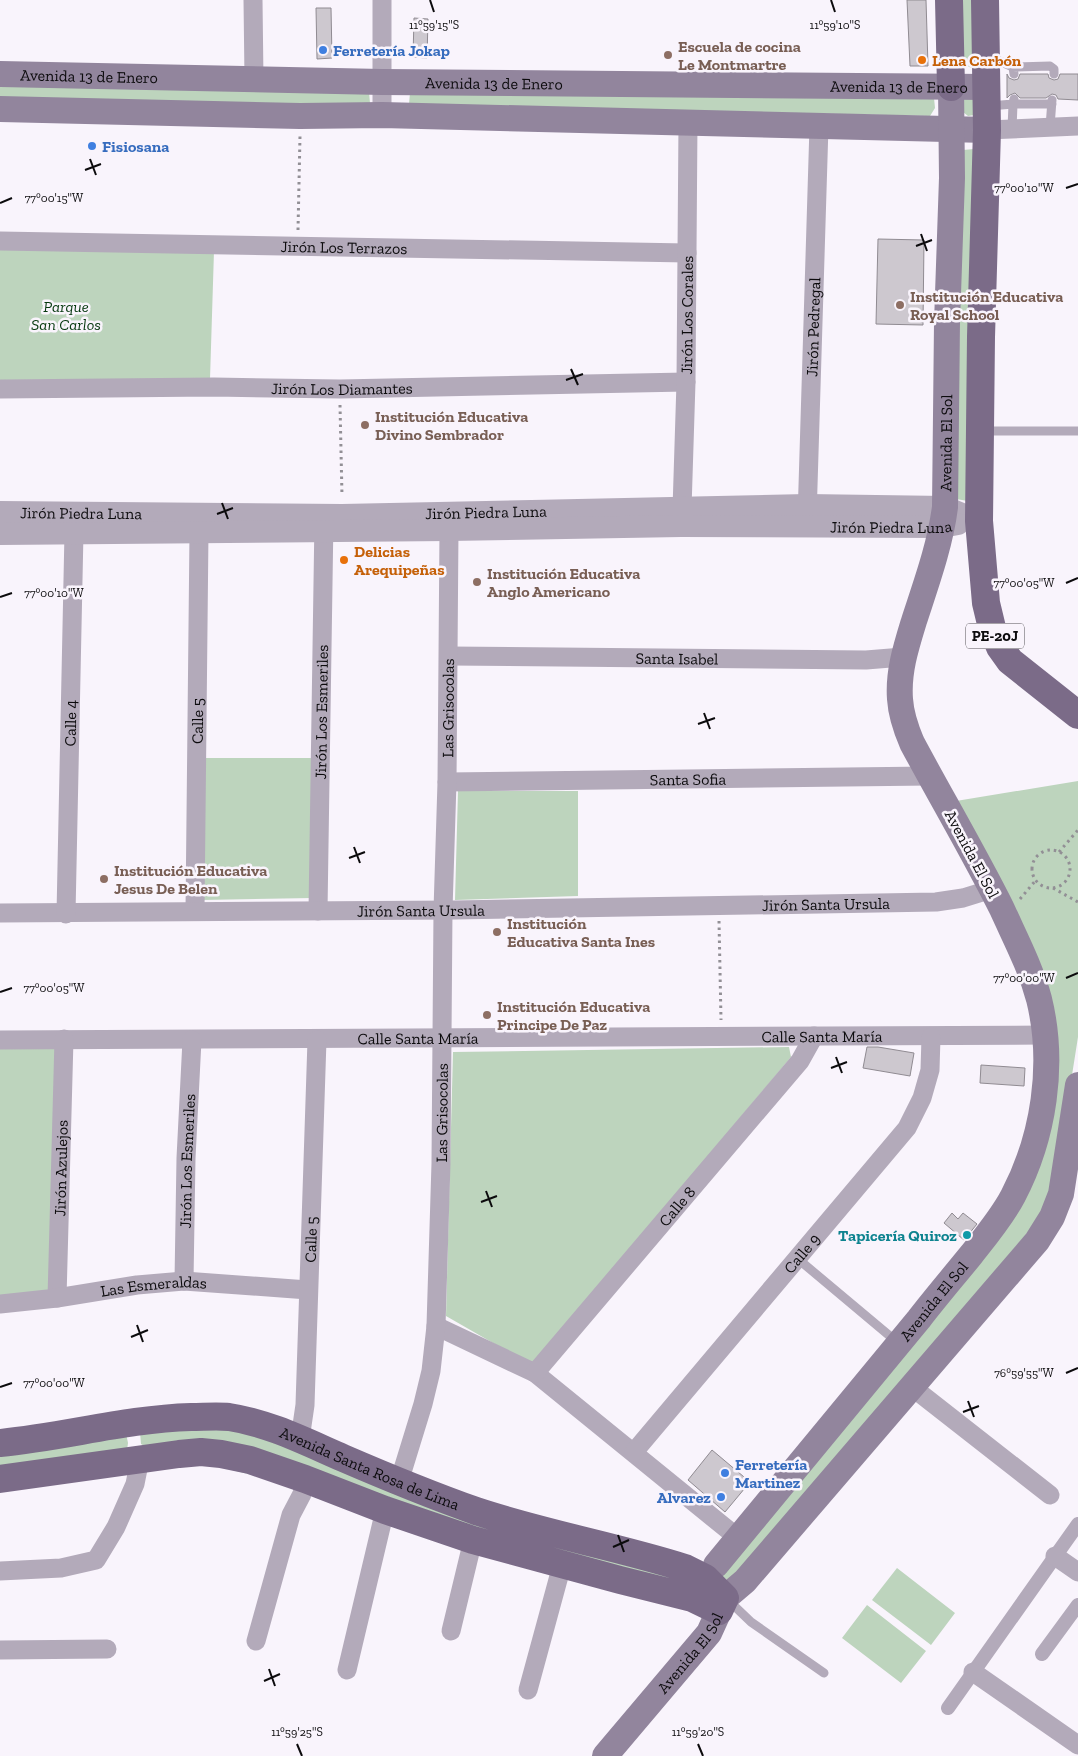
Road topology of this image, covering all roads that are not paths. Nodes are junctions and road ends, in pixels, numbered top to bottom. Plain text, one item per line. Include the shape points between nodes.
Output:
1 (253, 0) edge
2 (382, 0) edge
3 (949, 0) edge
4 (985, 0) edge
5 (986, 56) junction
6 (0, 74) edge
7 (1054, 74) dead end
8 (254, 79) junction
9 (382, 82) junction
10 (951, 87) junction
11 (0, 108) edge
12 (1000, 109) junction
13 (382, 115) junction
14 (688, 122) junction
15 (819, 126) junction
16 (1078, 126) edge
17 (1050, 127) junction
18 (952, 128) junction
19 (0, 241) edge
20 (687, 253) junction
21 (686, 382) junction
22 (0, 389) edge
23 (980, 431) junction
24 (1078, 431) edge
25 (682, 509) junction
26 (0, 512) edge
27 (807, 516) junction
28 (944, 517) junction
29 (330, 520) junction
30 (979, 521) junction
31 (449, 530) junction
32 (74, 532) junction
33 (200, 532) junction
34 (0, 534) edge
35 (449, 656) junction
36 (903, 656) junction
37 (1078, 715) edge
38 (930, 776) junction
39 (447, 782) junction
40 (992, 889) junction
41 (443, 910) junction
42 (195, 911) junction
43 (318, 911) junction
44 (0, 913) edge
45 (66, 914) junction
46 (1045, 1035) junction
47 (814, 1036) junction
48 (931, 1037) junction
49 (442, 1038) junction
50 (64, 1039) junction
51 (0, 1040) edge
52 (192, 1040) junction
53 (317, 1040) junction
54 (1078, 1084) edge
55 (1070, 1188) edge
56 (798, 1259) junction
57 (184, 1281) junction
58 (308, 1290) junction
59 (57, 1298) junction
60 (0, 1304) edge
61 (436, 1326) junction
62 (899, 1344) junction
63 (535, 1373) junction
64 (912, 1387) junction
65 (130, 1422) junction
66 (300, 1439) junction
67 (0, 1443) edge
68 (634, 1452) junction
69 (140, 1459) junction
70 (0, 1479) edge
71 (305, 1479) junction
72 (399, 1482) junction
73 (1050, 1494) dead end
74 (385, 1510) junction
75 (1078, 1524) edge
76 (738, 1538) junction
77 (473, 1540) junction
78 (1055, 1556) junction
79 (562, 1565) junction
80 (0, 1571) edge
81 (1078, 1572) edge
82 (704, 1580) junction
83 (722, 1604) junction
84 (1078, 1605) edge
85 (450, 1631) dead end
86 (256, 1641) dead end
87 (0, 1650) edge
88 (107, 1650) dead end
89 (1042, 1654) dead end
90 (346, 1670) dead end
91 (973, 1672) junction
92 (824, 1674) dead end
93 (528, 1690) dead end
94 (948, 1708) dead end
95 (1078, 1745) edge
96 (605, 1756) edge

1 - 8 street
2 - 9 street
3 - 10 main road, Avenida El Sol
4 - 5 main road, PE-20J
5 - 7 lane via 1014,70 1050,66
5 - 12 main road, PE-20J
6 - 8 main road, Avenida 13 de Enero
8 - 9 main road, Avenida 13 de Enero
9 - 10 main road, Avenida 13 de Enero
9 - 13 street
10 - 12 main road, Avenida 13 de Enero
10 - 18 main road, Avenida El Sol
11 - 13 main road, Avenida 13 de Enero via 300,116
12 - 17 street
12 - 17 lane via 1052,102
12 - 18 main road, Avenida 13 de Enero
12 - 23 main road, PE-20J
13 - 14 main road, Avenida 13 de Enero
14 - 15 main road, Avenida 13 de Enero
14 - 20 street, Jirón Los Corales
15 - 18 main road, Avenida 13 de Enero
15 - 27 street, Jirón Pedregal
16 - 17 street
18 - 28 main road, Avenida El Sol
19 - 20 street, Jirón Los Terrazos
20 - 21 street, Jirón Los Corales
21 - 22 street, Jirón Los Diamantes via 340,390 214,387
21 - 25 street, Jirón Los Corales
23 - 24 lane
23 - 30 main road, PE-20J
25 - 27 street, Jirón Piedra Luna
25 - 29 street, Jirón Piedra Luna
26 - 29 street, Jirón Piedra Luna
27 - 28 street, Jirón Piedra Luna
27 - 31 street, Jirón Piedra Luna via 681,526
28 - 30 street, Jirón Piedra Luna
28 - 36 main road, Avenida El Sol
29 - 31 street, Jirón Piedra Luna
29 - 33 street, Jirón Piedra Luna
29 - 43 street, Jirón Los Esmeriles
30 - 37 main road, PE-20J via 986,603 1000,647 1015,666
31 - 35 street, Las Grisocolas
32 - 33 street, Jirón Piedra Luna
32 - 34 street, Jirón Piedra Luna
32 - 45 street, Calle 4
33 - 42 street, Calle 5
35 - 36 street, Santa Isabel via 866,660
35 - 39 street, Las Grisocolas
36 - 38 main road, Avenida El Sol via 900,700 904,723
38 - 39 street, Santa Sofia
38 - 40 main road, Avenida El Sol
39 - 41 street, Las Grisocolas
40 - 41 street, Jirón Santa Ursula via 936,902
40 - 46 main road, Avenida El Sol via 1029,965
41 - 43 street, Jirón Santa Ursula
41 - 49 street, Las Grisocolas
42 - 43 street, Jirón Santa Ursula
42 - 45 street, Jirón Santa Ursula
44 - 45 street, Jirón Santa Ursula
46 - 48 street, Calle Santa María
46 - 62 main road, Avenida El Sol via 1043,1104 1026,1169 1013,1197 994,1226
47 - 48 street, Calle Santa María
47 - 49 street, Calle Santa María
47 - 63 street, Calle 8 via 800,1060
48 - 56 street, Calle 9 via 930,1070 922,1098 906,1128
49 - 53 street, Calle Santa María
49 - 61 street, Las Grisocolas
50 - 51 street, Calle Santa María
50 - 52 street, Calle Santa María
50 - 59 street, Jirón Azulejos
52 - 53 street, Calle Santa María
52 - 57 street, Jirón Los Esmeriles
53 - 58 street, Calle 5
54 - 55 main road, Avenida El Sol
55 - 64 main road, Avenida El Sol via 1037,1241
56 - 62 lane
56 - 68 street, Calle 9
57 - 58 street, Las Esmeraldas
57 - 59 street, Las Esmeraldas
58 - 66 street, Calle 5 via 305,1405
59 - 60 street, Las Esmeraldas
61 - 63 street
61 - 72 street, Las Grisocolas via 424,1404
62 - 76 main road, Avenida El Sol
63 - 68 street
64 - 73 street
64 - 83 main road, Avenida El Sol
65 - 66 main road, Avenida Santa Rosa de Lima via 172,1417 229,1417 264,1425
65 - 67 main road, Avenida Santa Rosa de Lima
65 - 69 main road
66 - 72 main road, Avenida Santa Rosa de Lima
68 - 76 street
69 - 70 main road, Avenida Santa Rosa de Lima
69 - 71 main road, Avenida Santa Rosa de Lima via 201,1452 221,1454 250,1460
69 - 80 street via 135,1484 116,1527 96,1560 60,1568
71 - 74 main road, Avenida Santa Rosa de Lima
71 - 86 street via 302,1494 291,1515
72 - 82 main road, Avenida Santa Rosa de Lima via 538,1530 667,1562
74 - 77 main road, Avenida Santa Rosa de Lima
74 - 90 street
75 - 78 street
76 - 82 main road, Avenida El Sol
77 - 79 main road, Avenida Santa Rosa de Lima
77 - 85 street
78 - 81 street
78 - 91 street
79 - 82 main road, Avenida Santa Rosa de Lima
79 - 93 street
82 - 83 main road, Avenida Santa Rosa de Lima
83 - 92 lane
83 - 96 main road, Avenida El Sol via 709,1633
84 - 89 street
87 - 88 street
91 - 94 street
91 - 95 street

